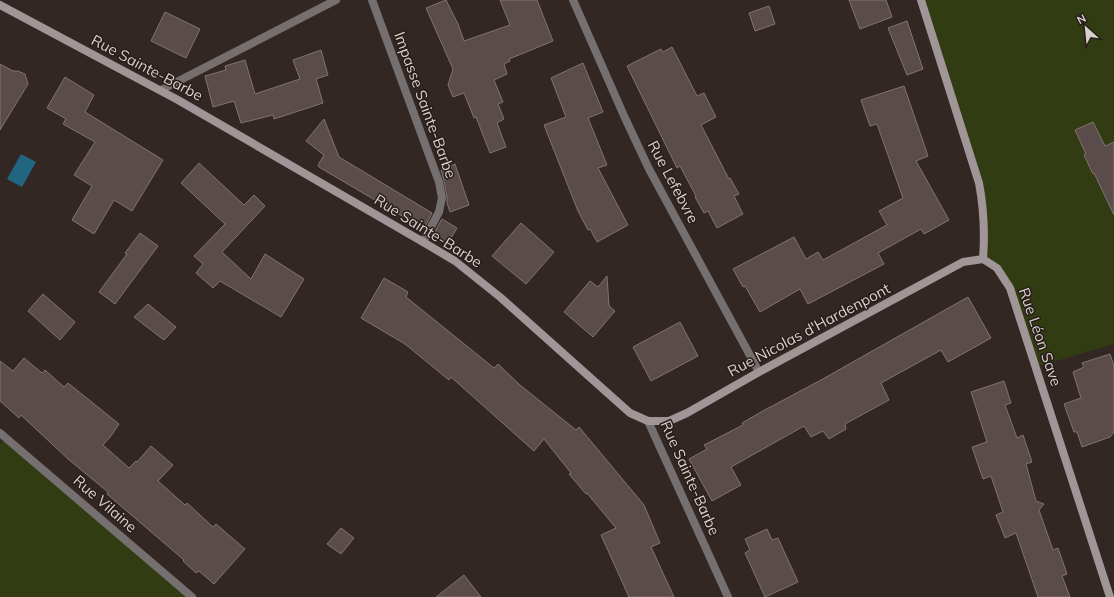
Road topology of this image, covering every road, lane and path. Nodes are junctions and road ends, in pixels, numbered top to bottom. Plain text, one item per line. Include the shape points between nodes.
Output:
1 (336, 0) edge
2 (372, 0) edge
3 (574, 0) edge
4 (921, 0) edge
5 (0, 5) edge
6 (161, 90) junction
7 (423, 242) junction
8 (983, 259) junction
9 (759, 372) junction
10 (648, 420) junction
11 (0, 433) edge
12 (192, 597) edge
13 (728, 597) edge
14 (1110, 597) edge

1 - 6 street
2 - 7 street, Impasse Sainte-Barbe via 439,182 442,198 439,212
3 - 9 street, Rue Lefebvre via 649,169
4 - 8 street via 979,183 985,233
5 - 6 street, Rue Sainte-Barbe
6 - 7 street, Rue Sainte-Barbe
7 - 10 street, Rue Sainte-Barbe via 455,261 500,297 630,413
8 - 9 street, Rue Nicolas d'Hardenpont via 963,262
8 - 14 street, Rue Léon Save via 997,268 1010,288
9 - 10 street, Rue Nicolas d'Hardenpont via 687,413 669,420
10 - 13 street, Rue Sainte-Barbe
11 - 12 street, Rue Vilaine

